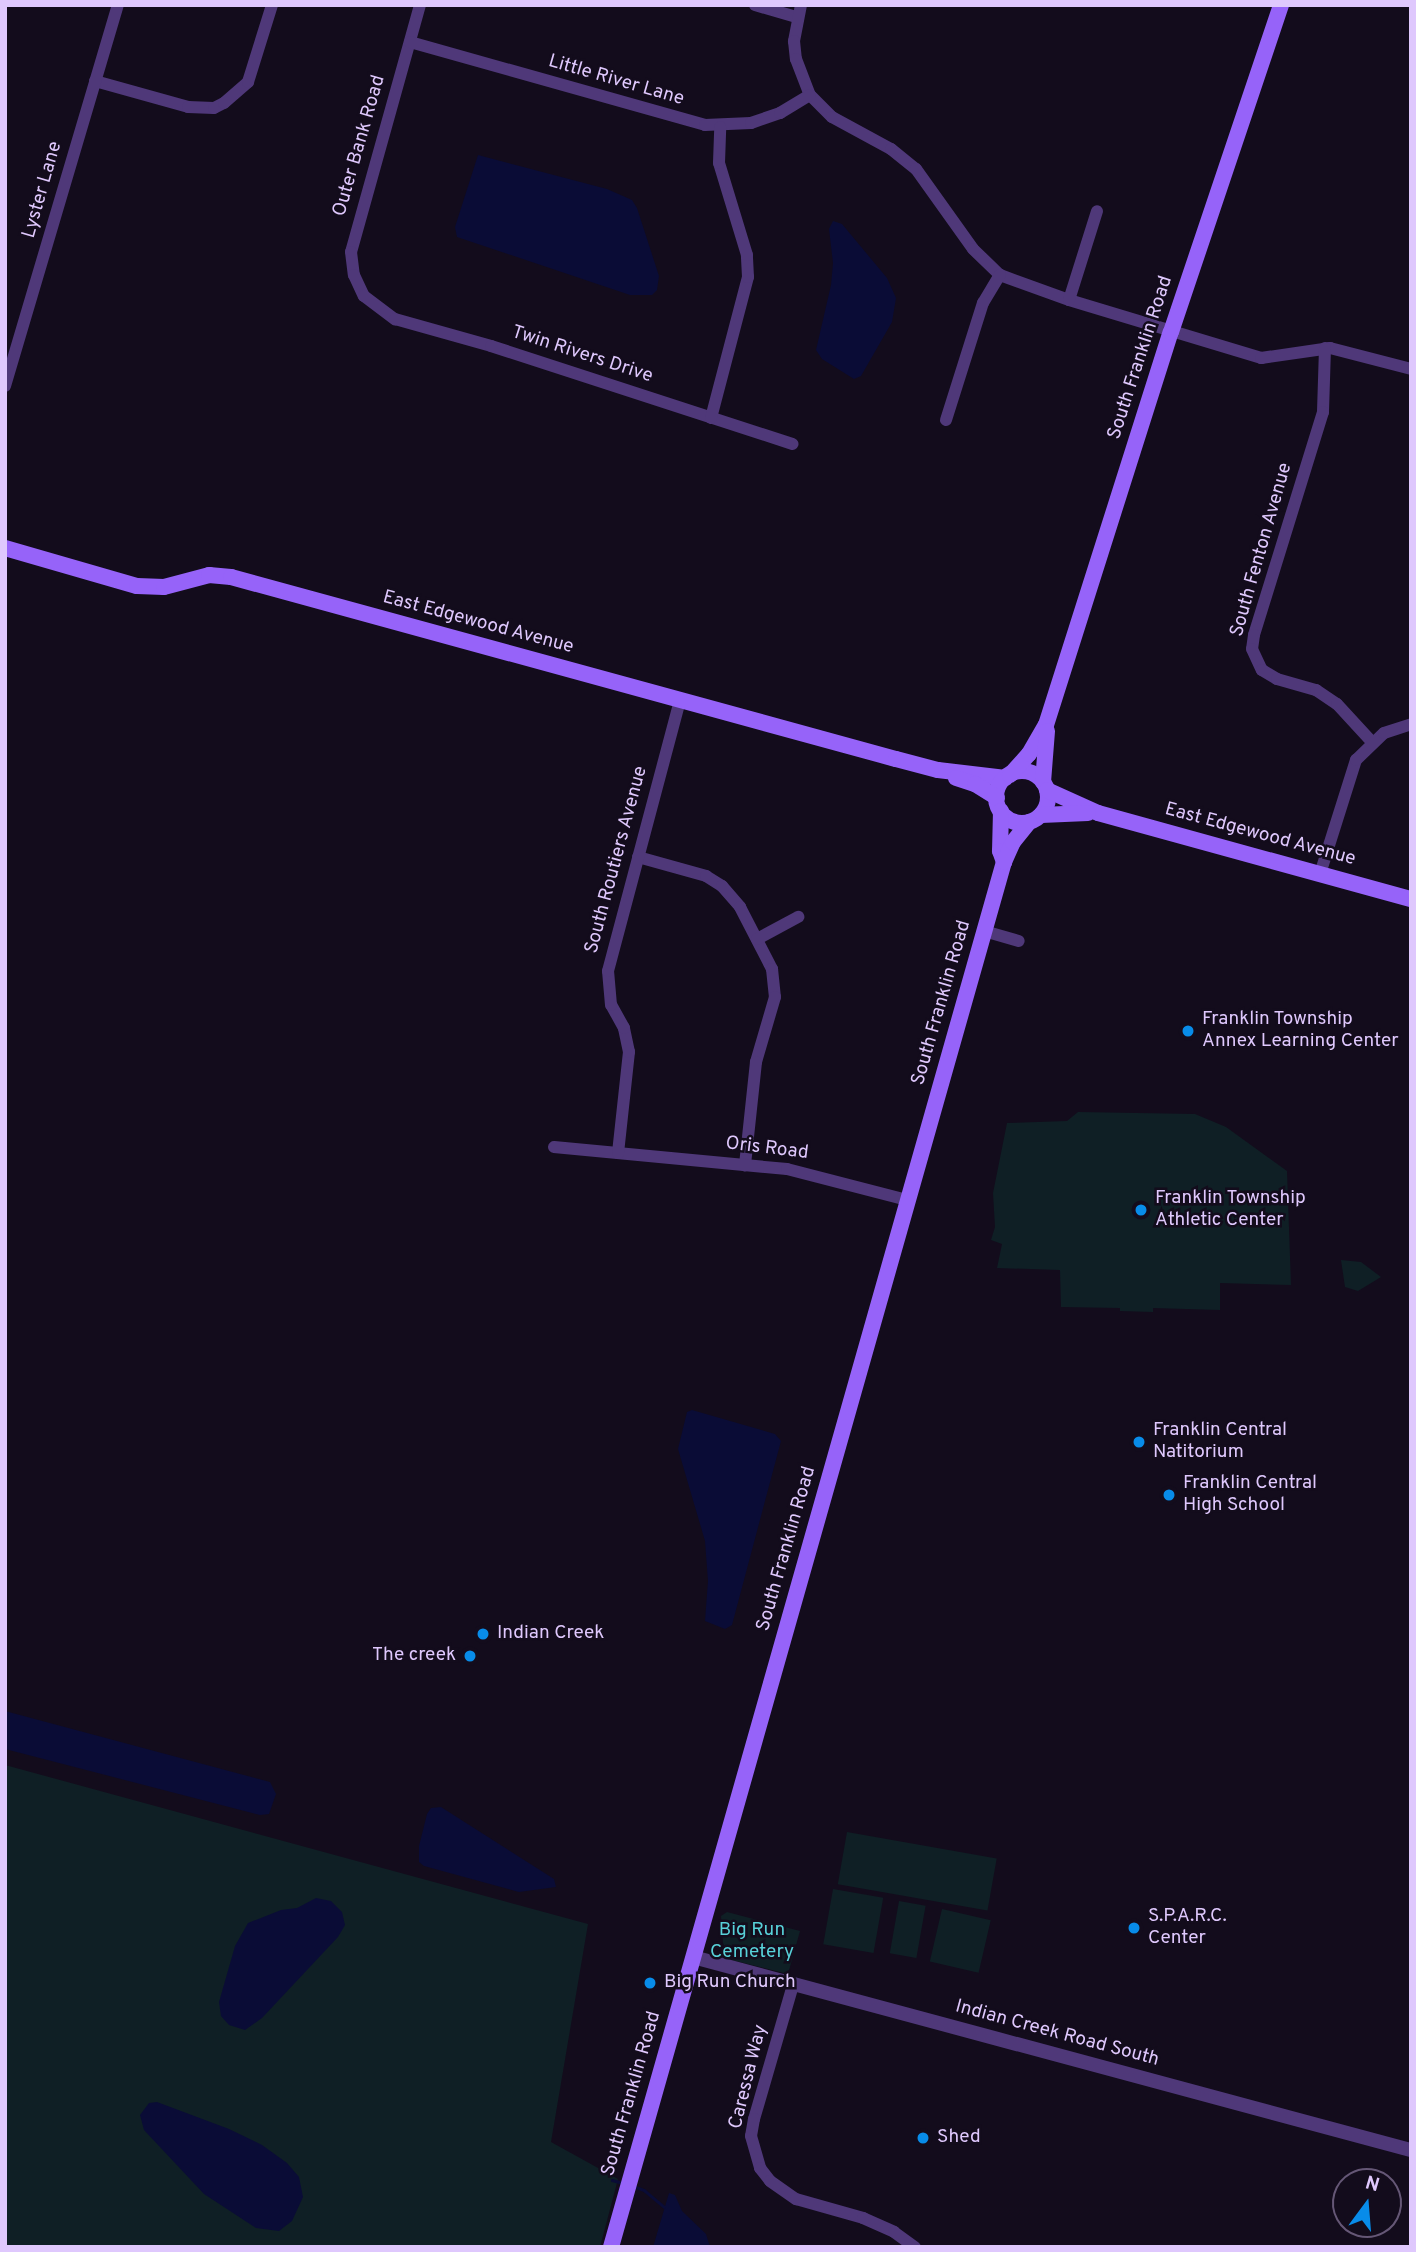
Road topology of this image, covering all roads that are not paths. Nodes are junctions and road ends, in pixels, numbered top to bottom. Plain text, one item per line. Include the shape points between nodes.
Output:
1 (118, 5) edge
2 (272, 5) edge
3 (420, 5) edge
4 (755, 5) edge
5 (1281, 5) edge
6 (799, 11) edge
7 (410, 42) junction
8 (96, 81) junction
9 (810, 95) junction
10 (720, 127) junction
11 (1097, 211) dead end
12 (1000, 275) junction
13 (364, 296) joint
14 (1069, 300) junction
15 (1171, 332) junction
16 (1325, 348) junction
17 (1411, 369) edge
18 (5, 386) edge
19 (711, 418) junction
20 (946, 420) dead end
21 (792, 444) dead end
22 (5, 548) edge
23 (680, 700) junction
24 (1411, 723) edge
25 (1046, 725) junction
26 (1373, 741) junction
27 (938, 770) junction
28 (1008, 776) junction
29 (1045, 786) junction
30 (999, 804) junction
31 (1098, 813) junction
32 (1035, 819) junction
33 (638, 857) junction
34 (1004, 862) junction
35 (1320, 874) junction
36 (1411, 899) edge
37 (798, 917) dead end
38 (984, 931) junction
39 (757, 939) junction
40 (1019, 941) dead end
41 (554, 1147) dead end
42 (618, 1153) junction
43 (745, 1165) junction
44 (908, 1200) junction
45 (693, 1957) junction
46 (793, 1985) junction
47 (1411, 2150) edge
48 (611, 2247) edge
49 (915, 2247) edge

1 - 8 street, Lyster Lane
2 - 8 street via 248,82 214,108 188,107
3 - 7 street, Outer Bank Road
4 - 6 street
5 - 15 main road, South Franklin Road
6 - 9 street via 796,59
7 - 10 street, Little River Lane via 688,122
7 - 13 street, Outer Bank Road via 351,252 354,275
8 - 18 street, Lyster Lane
9 - 10 street, Little River Lane via 765,119
9 - 12 street via 832,117 891,149 916,169 973,249
10 - 19 street via 722,177 748,266
11 - 14 street
12 - 14 street
12 - 20 street via 982,307
13 - 19 street, Twin Rivers Drive via 395,319
14 - 15 street
15 - 16 street via 1261,358
15 - 25 main road, South Franklin Road
16 - 17 street
16 - 26 street, South Fenton Avenue via 1323,412 1252,649 1262,670 1316,690
19 - 21 street, Twin Rivers Drive
22 - 23 main road, East Edgewood Avenue via 147,588 209,575 231,577
23 - 27 main road, East Edgewood Avenue
23 - 33 street, South Routiers Avenue
24 - 26 street
25 - 28 main road, South Franklin Road via 1029,754
25 - 29 main road, South Franklin Road
26 - 35 street via 1350,773
27 - 28 main road
27 - 30 main road via 975,784
28 - 29 main road via 1027,772
28 - 30 main road via 1000,785
29 - 31 main road
29 - 32 main road via 1047,803
30 - 32 main road via 1011,820
30 - 34 main road, South Franklin Road
31 - 32 main road
31 - 35 main road, East Edgewood Avenue
32 - 34 main road, South Franklin Road via 1013,842
33 - 39 street via 714,880 732,895
33 - 42 street, South Routiers Avenue via 607,976 611,1005 629,1052
34 - 38 main road, South Franklin Road
35 - 36 main road, East Edgewood Avenue
37 - 39 street
38 - 40 street
38 - 44 main road, South Franklin Road
39 - 43 street via 772,969 775,987 755,1062
41 - 42 street, Oris Road
42 - 43 street, Oris Road
43 - 44 street, Oris Road via 813,1174
44 - 45 main road, South Franklin Road
45 - 46 street, Indian Creek Road South
45 - 48 main road, South Franklin Road
46 - 47 street, Indian Creek Road South
46 - 49 street, Caressa Way via 754,2119 751,2136 760,2168 769,2181 796,2199 863,2218

